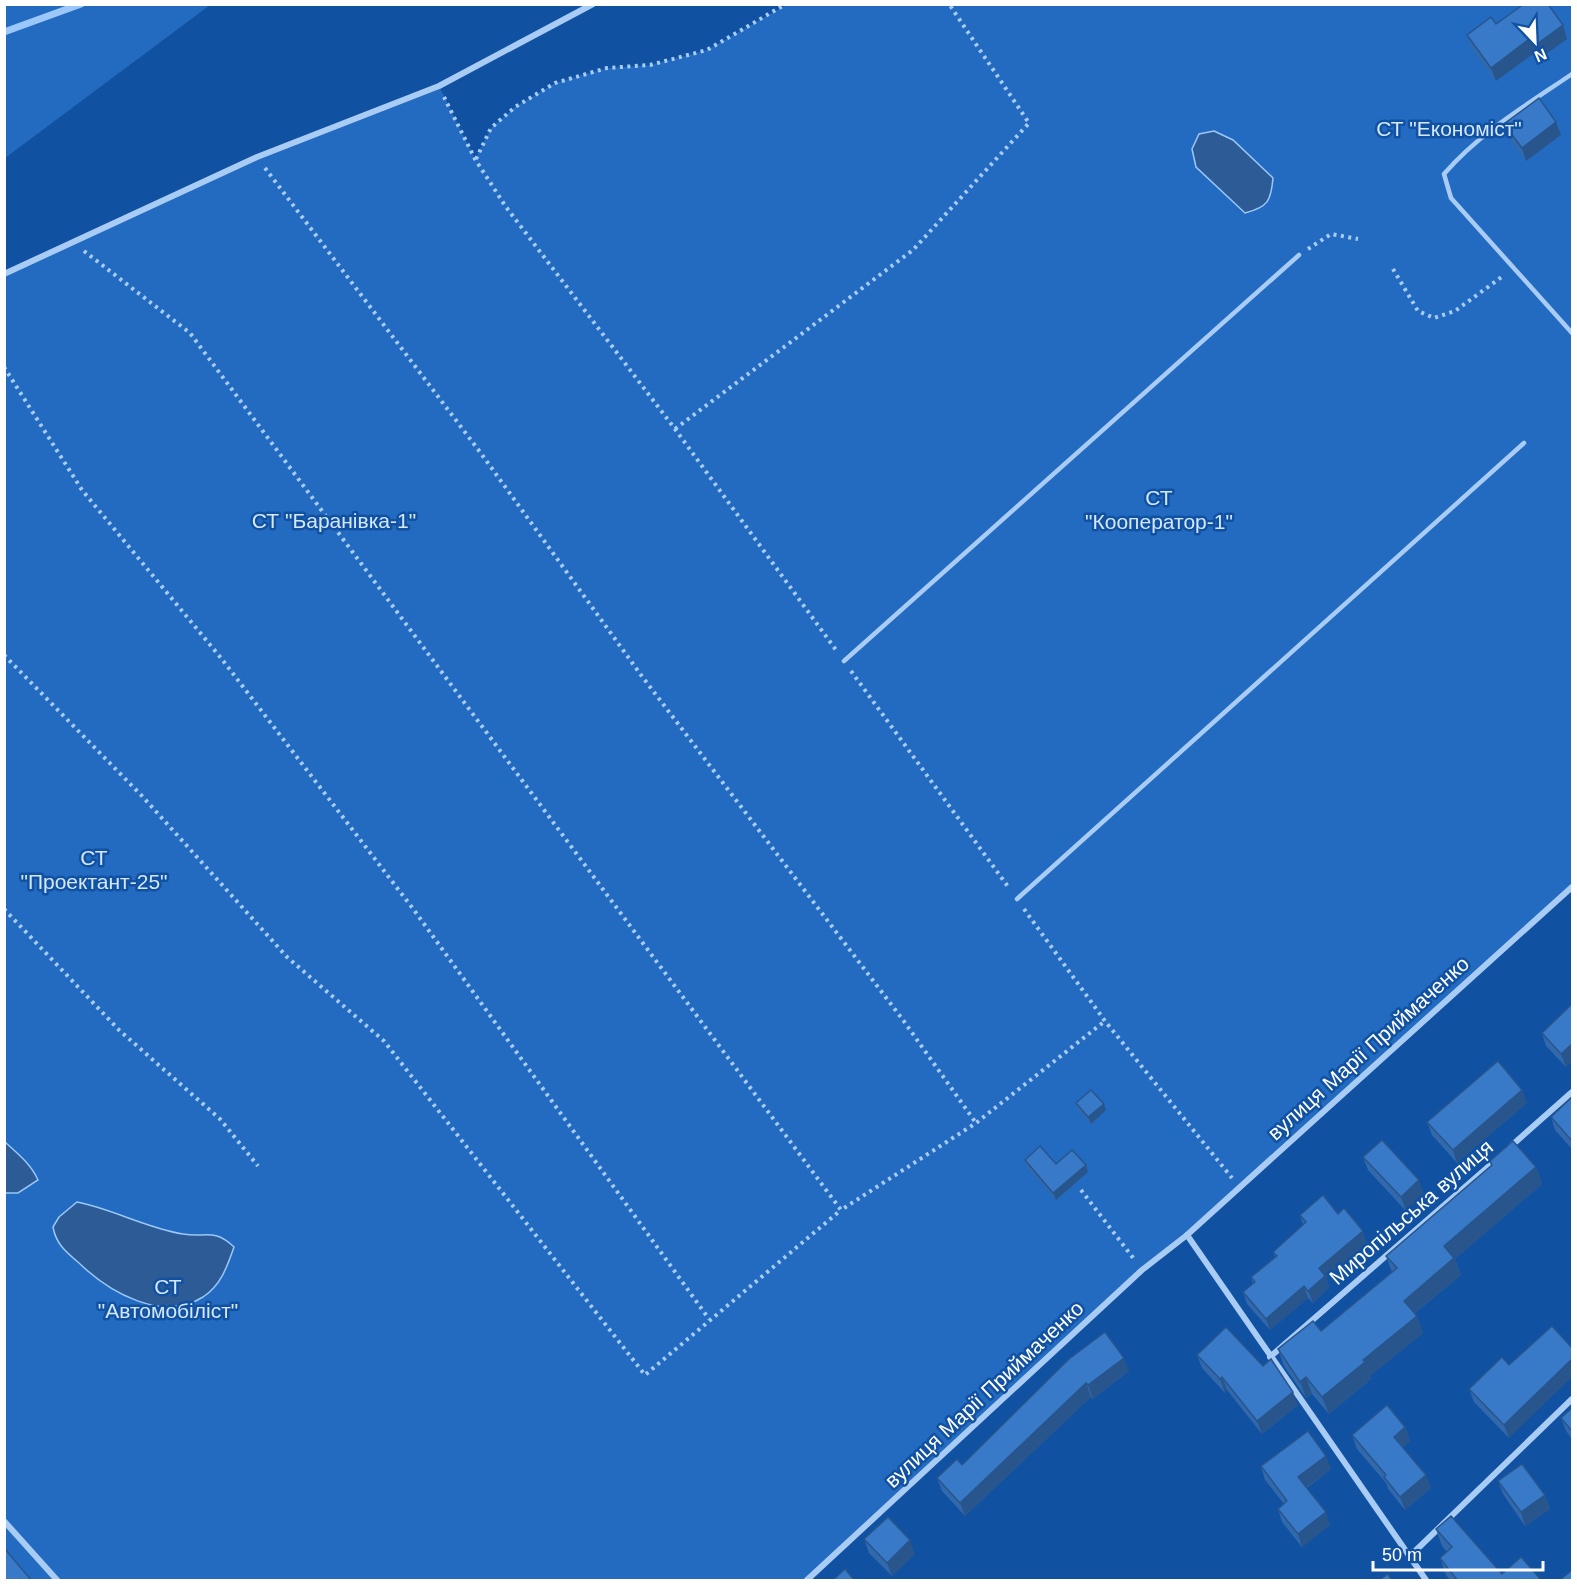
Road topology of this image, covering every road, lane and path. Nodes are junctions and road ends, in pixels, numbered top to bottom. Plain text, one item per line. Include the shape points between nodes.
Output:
1 (593, 4) edge
2 (786, 4) edge
3 (949, 4) edge
4 (1572, 74) edge
5 (439, 86) junction
6 (257, 157) junction
7 (475, 159) junction
8 (1358, 239) dead end
9 (73, 242) junction
10 (1299, 255) joint
11 (1393, 269) dead end
12 (1514, 269) junction
13 (4, 274) edge
14 (1572, 333) edge
15 (4, 367) edge
16 (675, 429) junction
17 (1524, 443) dead end
18 (4, 656) edge
19 (844, 661) junction
20 (1572, 887) edge
21 (1017, 899) junction
22 (4, 909) edge
23 (1105, 1021) junction
24 (1572, 1092) edge
25 (976, 1123) junction
26 (258, 1166) dead end
27 (1238, 1186) junction
28 (1081, 1190) dead end
29 (841, 1210) junction
30 (1187, 1234) junction
31 (1142, 1269) junction
32 (709, 1319) junction
33 (1270, 1357) junction
34 (1572, 1399) edge
35 (4, 1521) edge
36 (1409, 1557) junction
37 (57, 1581) edge
38 (807, 1581) edge
39 (1426, 1581) edge

1 - 5 street
2 - 7 path via 707,50 650,65 607,68 555,83 515,107 491,128
3 - 16 path via 1029,123 914,250
4 - 12 lane via 1502,122 1444,174 1451,198
5 - 6 street
5 - 7 path
6 - 9 street
6 - 25 path
7 - 16 path via 506,207
8 - 10 path via 1331,234
9 - 13 street
9 - 29 path via 190,333
10 - 19 lane
11 - 12 path via 1418,311 1434,318 1455,311
12 - 14 lane
15 - 32 path via 82,490 221,658 414,910
16 - 19 path
17 - 21 lane
18 - 32 path via 142,796 287,957 384,1041 645,1375
19 - 21 path
20 - 27 street, вулиця Марії Приймаченко
21 - 23 path
22 - 26 path via 119,1030 220,1119
23 - 25 path
23 - 27 path
24 - 33 street, Миропільська вулиця
25 - 29 path
27 - 30 street, вулиця Марії Приймаченко
28 - 31 path
29 - 32 path
30 - 31 street, вулиця Марії Приймаченко
30 - 33 street
31 - 38 street, вулиця Марії Приймаченко
33 - 36 street
34 - 36 street
35 - 37 street
36 - 39 street

